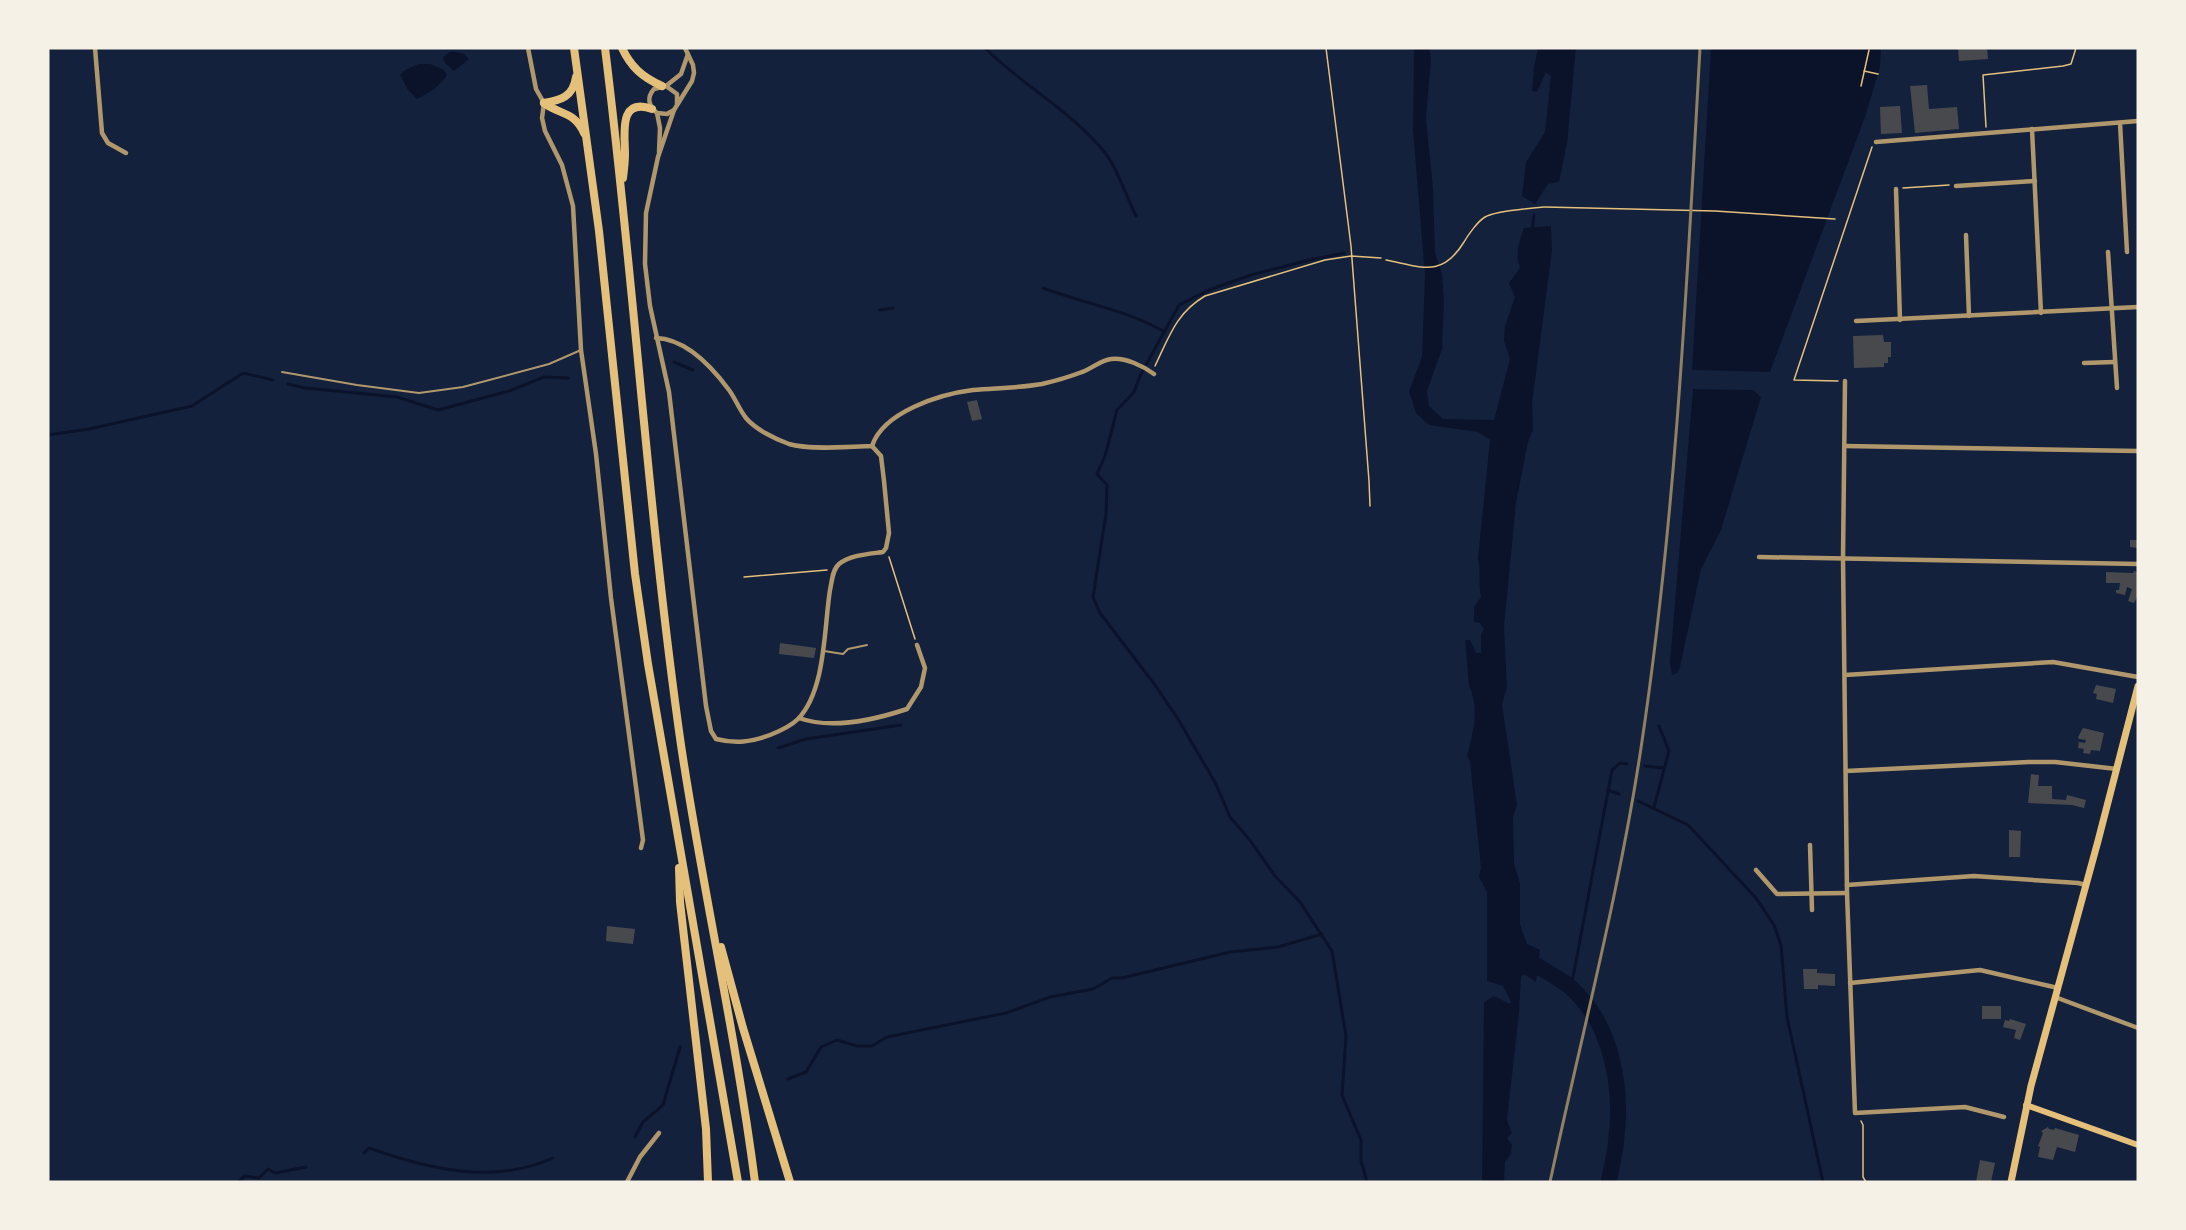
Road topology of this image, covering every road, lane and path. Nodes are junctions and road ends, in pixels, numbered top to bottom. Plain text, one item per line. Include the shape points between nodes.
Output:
1 (95, 48) edge
2 (528, 48) edge
3 (574, 48) edge
4 (604, 48) edge
5 (622, 48) edge
6 (1326, 48) edge
7 (2076, 48) edge
8 (1869, 50) dead end
9 (686, 51) edge
10 (577, 69) junction
11 (1864, 71) junction
12 (1878, 74) dead end
13 (664, 86) junction
14 (1861, 86) dead end
15 (544, 103) junction
16 (677, 104) junction
17 (674, 110) junction
18 (654, 111) junction
19 (2138, 121) edge
20 (2120, 123) junction
21 (2032, 129) junction
22 (1986, 134) junction
23 (1876, 142) joint
24 (589, 148) junction
25 (126, 153) dead end
26 (658, 157) junction
27 (2035, 181) junction
28 (1956, 186) joint
29 (1896, 189) joint
30 (622, 200) junction
31 (1835, 219) dead end
32 (1966, 235) dead end
33 (2108, 252) dead end
34 (2127, 252) dead end
35 (1351, 256) junction
36 (1381, 258) dead end
37 (1386, 260) dead end
38 (2138, 307) edge
39 (2112, 309) junction
40 (2041, 313) junction
41 (1969, 316) junction
42 (1900, 320) junction
43 (1856, 321) dead end
44 (656, 338) junction
45 (581, 350) junction
46 (2114, 362) junction
47 (2084, 363) dead end
48 (282, 372) dead end
49 (1151, 372) joint
50 (1845, 381) joint
51 (2117, 388) dead end
52 (872, 446) junction
53 (1845, 446) junction
54 (2138, 451) edge
55 (1370, 506) dead end
56 (886, 548) junction
57 (1759, 557) dead end
58 (1843, 559) junction
59 (2138, 564) edge
60 (834, 571) junction
61 (744, 577) dead end
62 (867, 645) dead end
63 (917, 645) joint
64 (824, 651) junction
65 (1845, 675) junction
66 (2138, 677) edge
67 (2138, 687) edge
68 (799, 718) junction
69 (2117, 769) junction
70 (1846, 771) junction
71 (678, 845) junction
72 (1810, 845) dead end
73 (641, 848) dead end
74 (1756, 870) dead end
75 (1847, 885) junction
76 (2086, 885) junction
77 (706, 891) junction
78 (1812, 893) junction
79 (1847, 893) junction
80 (1812, 910) dead end
81 (1850, 983) junction
82 (2058, 988) junction
83 (2055, 997) junction
84 (2138, 1028) edge
85 (2026, 1105) junction
86 (1856, 1113) junction
87 (2004, 1118) dead end
88 (659, 1133) dead end
89 (2138, 1145) edge
90 (627, 1182) edge
91 (708, 1182) edge
92 (738, 1182) edge
93 (755, 1182) edge
94 (790, 1182) edge
95 (1866, 1182) edge
96 (2011, 1182) edge

1 - 25 street via 102,133 108,142
2 - 15 street via 536,89
3 - 10 highway
4 - 30 highway
5 - 13 highway via 637,72
6 - 35 path
7 - 22 path via 2071,64 1983,75
8 - 11 path
9 - 13 street via 681,74
9 - 16 street via 694,73
10 - 15 highway via 575,86 568,95
10 - 24 highway
11 - 12 path
11 - 14 path
13 - 16 street via 676,94
13 - 18 street via 654,89 649,96
15 - 24 highway via 577,120
15 - 45 street via 545,131 562,165 573,207
16 - 17 street
17 - 18 street via 667,114
17 - 26 street
18 - 26 street via 660,128
18 - 30 highway via 645,106 636,108 623,123
19 - 20 street
20 - 21 street
20 - 34 street
21 - 22 street
21 - 27 street
22 - 23 street
23 - 50 path via 1794,380
24 - 71 highway via 635,574
26 - 44 street via 644,241
27 - 28 street
27 - 40 street
28 - 29 path
29 - 42 street
30 - 77 highway via 670,656
31 - 37 path via 1715,211 1522,209 1485,217 1451,260 1437,267
32 - 41 street
33 - 39 street
35 - 36 path
35 - 49 path via 1217,292 1191,304
35 - 55 path
38 - 39 street
39 - 40 street
39 - 46 street
40 - 41 street
41 - 42 street
42 - 43 street
44 - 52 street via 697,354 747,419 767,434 791,445
44 - 68 street via 669,392 711,730 716,739 737,744 782,730
45 - 48 lane via 549,364 463,387 419,393
45 - 73 street
46 - 47 street
46 - 51 street
49 - 52 street via 1127,360 1110,358 1082,372 1042,384 971,390 942,397 890,420 877,433
50 - 53 street
52 - 56 street via 881,456 889,533
53 - 54 street
53 - 58 street
56 - 60 street via 839,564
56 - 63 path
57 - 58 street
58 - 59 street
58 - 65 street
60 - 61 path
60 - 64 street
62 - 64 lane via 843,654
63 - 68 street via 926,668 921,687 907,709 829,724
64 - 68 street via 811,698
65 - 66 street via 2054,662
65 - 70 street
67 - 69 main road
69 - 70 street via 2029,762
69 - 76 main road
70 - 75 street
71 - 91 highway via 680,902 705,1119
71 - 92 highway
72 - 78 street
74 - 78 street via 1777,894
75 - 76 street via 1974,876
75 - 79 street
76 - 82 main road
77 - 93 highway
77 - 94 highway
78 - 79 street
78 - 80 street
79 - 81 street
81 - 82 street via 1980,970
81 - 86 street
82 - 83 main road
83 - 84 street
83 - 85 main road
85 - 89 main road
85 - 96 main road
86 - 87 street via 1965,1107
86 - 95 path via 1863,1125
88 - 90 street

